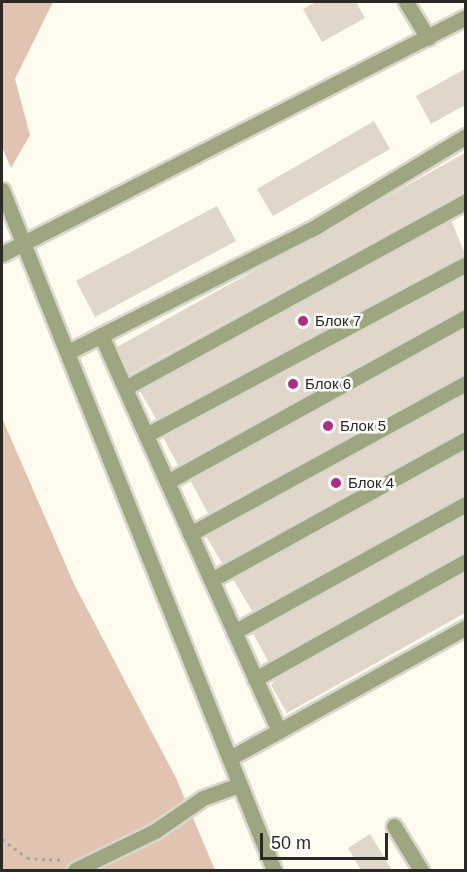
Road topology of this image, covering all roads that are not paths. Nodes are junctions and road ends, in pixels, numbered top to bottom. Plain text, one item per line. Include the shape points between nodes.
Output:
1 (406, 2) edge
2 (465, 17) edge
3 (428, 38) junction
4 (465, 136) edge
5 (2, 190) edge
6 (465, 201) edge
7 (24, 243) junction
8 (2, 254) edge
9 (465, 264) edge
10 (465, 317) edge
11 (101, 335) junction
12 (68, 352) junction
13 (465, 383) edge
14 (125, 388) junction
15 (146, 435) junction
16 (465, 439) edge
17 (167, 482) junction
18 (465, 504) edge
19 (190, 534) junction
20 (465, 561) edge
21 (211, 580) junction
22 (465, 627) edge
23 (234, 632) junction
24 (255, 679) junction
25 (279, 731) junction
26 (230, 758) junction
27 (239, 785) junction
28 (394, 826) dead end
29 (75, 870) edge
30 (274, 870) edge
31 (421, 870) edge

1 - 3 street
2 - 3 street
3 - 7 street
4 - 11 street via 312,229
5 - 7 street
6 - 14 street
7 - 8 street
7 - 12 street
9 - 15 street
10 - 17 street
11 - 12 street
11 - 14 street
12 - 26 street
13 - 19 street
14 - 15 street
15 - 17 street
16 - 21 street
17 - 19 street
18 - 23 street
19 - 21 street
20 - 24 street
21 - 23 street
22 - 25 street
23 - 24 street
24 - 25 street
25 - 26 street
26 - 27 street
27 - 29 street via 203,798 155,831
27 - 30 street
28 - 31 street

